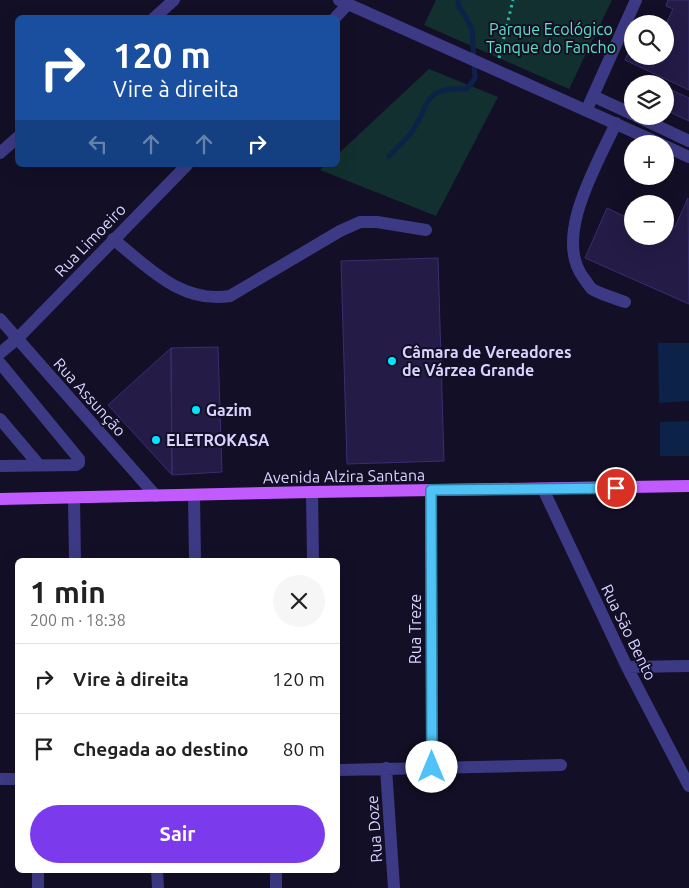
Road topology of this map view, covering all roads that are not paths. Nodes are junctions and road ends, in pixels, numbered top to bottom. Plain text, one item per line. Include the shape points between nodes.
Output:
1 (174, 0) edge
2 (636, 0) edge
3 (344, 2) edge
4 (157, 15) edge
5 (337, 15) edge
6 (592, 96) junction
7 (587, 109) junction
8 (624, 110) edge
9 (616, 123) junction
10 (655, 125) edge
11 (642, 135) edge
12 (15, 140) edge
13 (689, 141) edge
14 (674, 150) edge
15 (0, 153) edge
16 (689, 157) edge
17 (185, 167) edge
18 (426, 230) dead end
19 (113, 239) junction
20 (624, 302) dead end
21 (0, 319) edge
22 (17, 339) junction
23 (0, 353) edge
24 (0, 363) edge
25 (0, 419) edge
26 (0, 466) edge
27 (39, 466) junction
28 (689, 486) edge
29 (543, 489) junction
30 (431, 490) junction
31 (312, 492) junction
32 (194, 495) junction
33 (156, 496) junction
34 (74, 498) junction
35 (0, 499) edge
36 (76, 558) edge
37 (195, 558) edge
38 (313, 558) edge
39 (689, 666) edge
40 (627, 667) junction
41 (562, 765) dead end
42 (432, 767) junction
43 (386, 768) junction
44 (340, 770) edge
45 (15, 779) edge
46 (0, 780) edge
47 (689, 786) edge
48 (38, 873) edge
49 (157, 873) edge
50 (276, 873) edge
51 (38, 888) edge
52 (158, 888) edge
53 (276, 888) edge
54 (394, 888) edge

1 - 4 street
2 - 6 street
3 - 5 street
3 - 7 street
6 - 7 street
6 - 8 street
7 - 9 street
9 - 11 street
9 - 20 street via 580,203 572,234 572,253 580,273 592,288
10 - 13 street
12 - 15 street
14 - 16 street
17 - 19 street, Rua Limoeiro
18 - 19 street via 360,222 230,296 213,299 174,288
19 - 22 street, Rua Limoeiro
21 - 22 street, Rua Assunção
22 - 23 street, Rua Limoeiro
22 - 33 street, Rua Assunção
24 - 27 street via 79,459 76,465
25 - 27 street
26 - 27 street
28 - 29 main road, Avenida Alzira Santana
29 - 30 main road, Avenida Alzira Santana
29 - 40 street, Rua São Bento
30 - 31 main road, Avenida Alzira Santana
30 - 42 street, Rua Treze
31 - 32 main road, Avenida Alzira Santana
31 - 38 street
32 - 33 main road, Avenida Alzira Santana
32 - 37 street
33 - 34 main road, Avenida Alzira Santana
34 - 35 main road, Avenida Alzira Santana
34 - 36 street
39 - 40 street
40 - 47 street, Rua São Bento
41 - 42 street
42 - 43 street
43 - 44 street
43 - 54 street, Rua Doze
45 - 46 street
48 - 51 street
49 - 52 street
50 - 53 street

